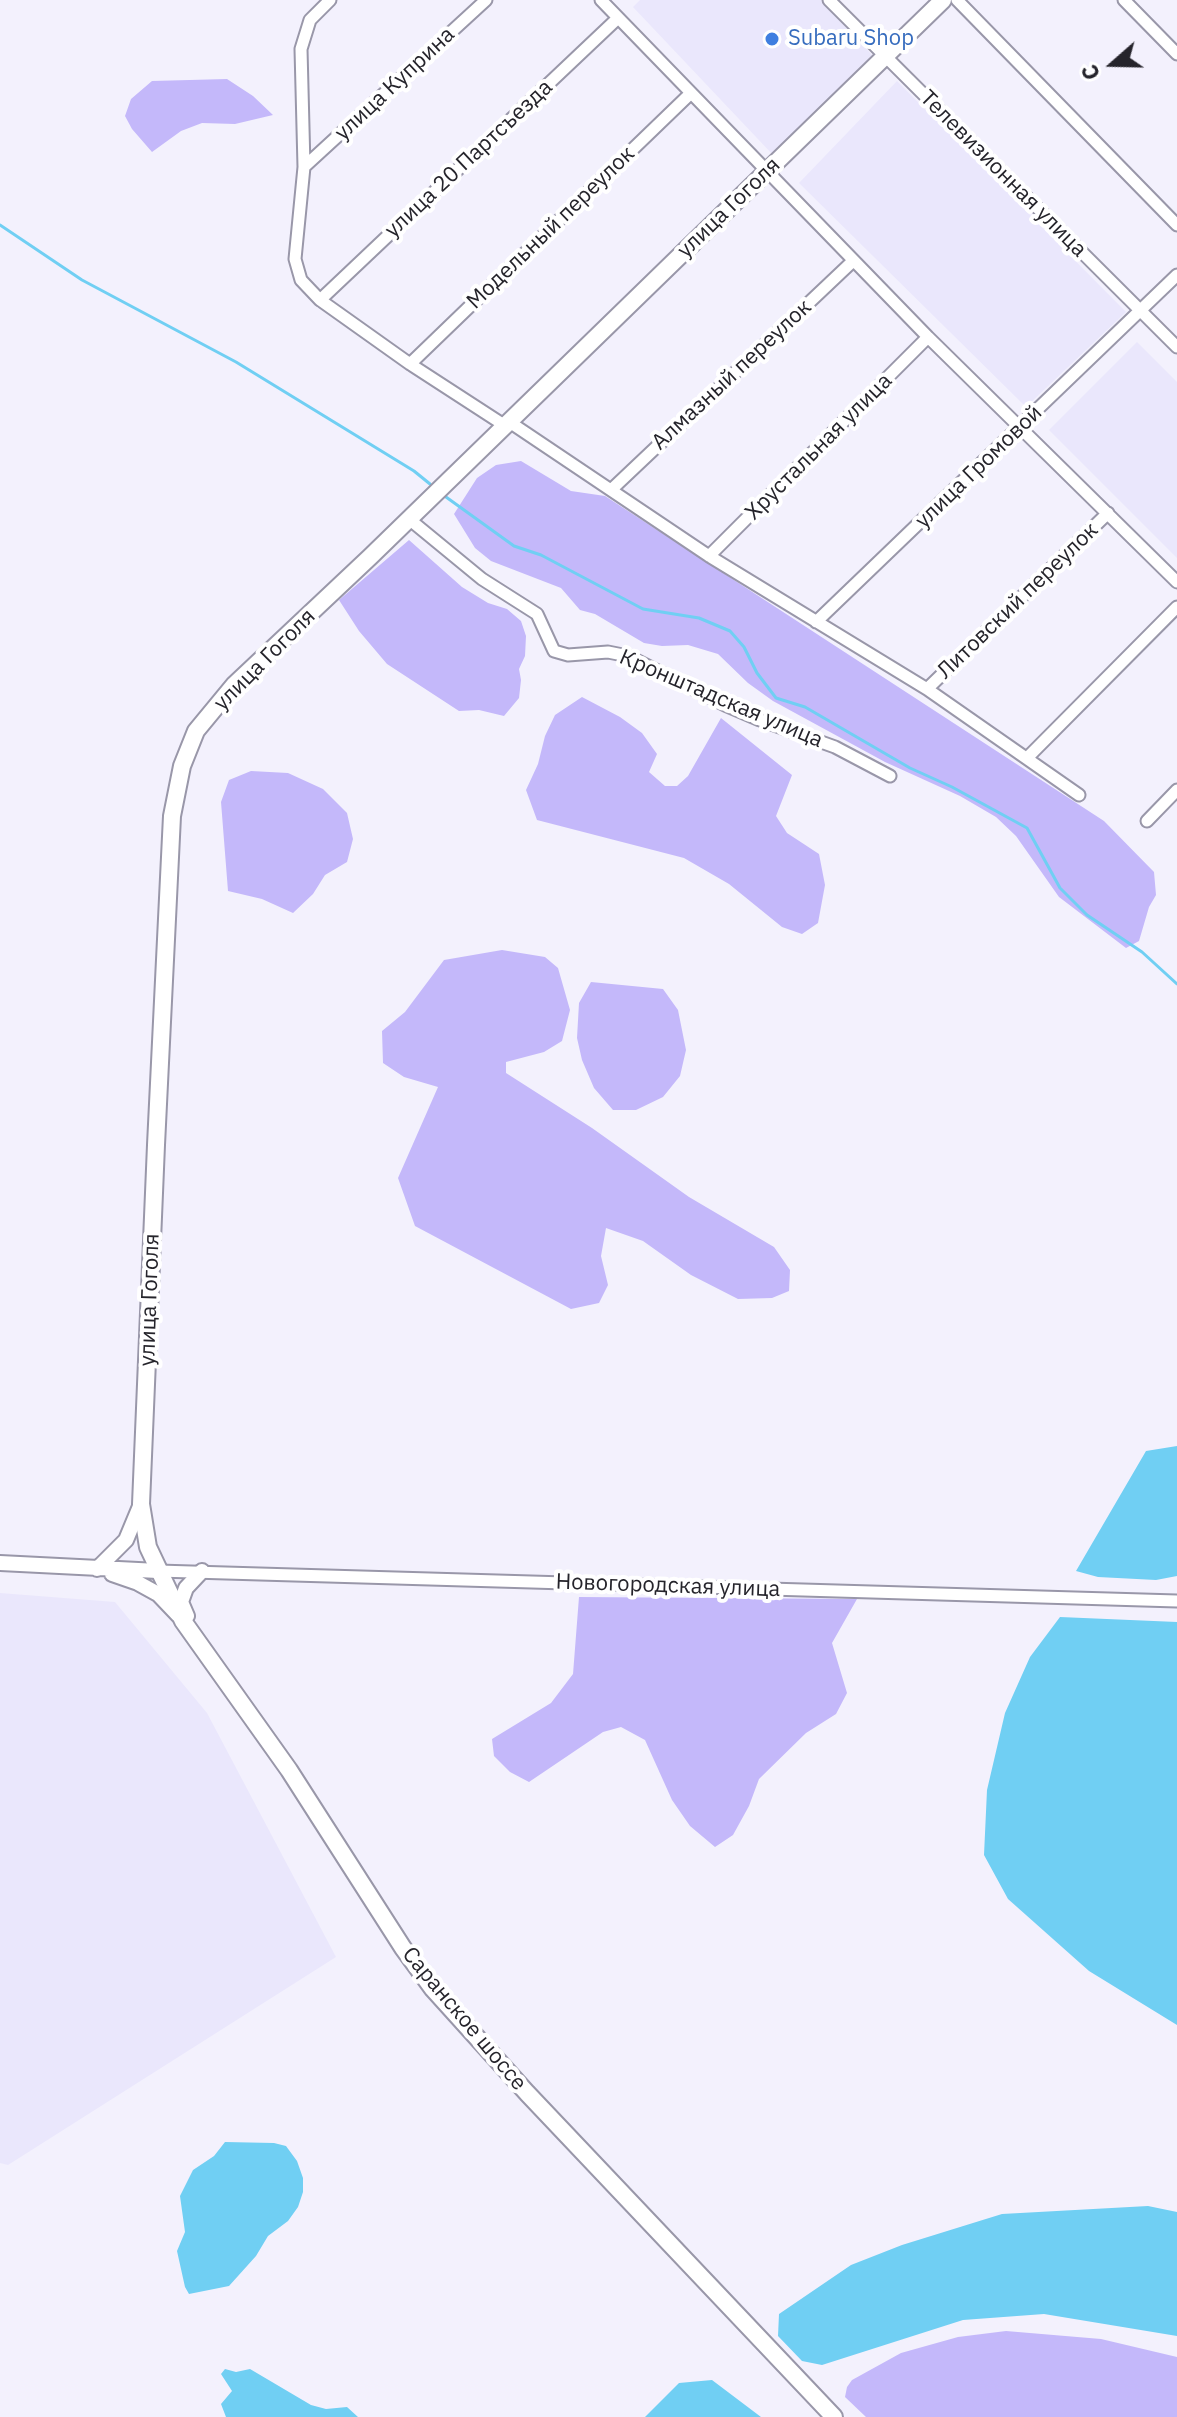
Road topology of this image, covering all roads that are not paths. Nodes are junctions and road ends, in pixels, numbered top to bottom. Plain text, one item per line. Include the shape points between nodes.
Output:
1 (330, 0) edge
2 (486, 0) edge
3 (601, 0) edge
4 (829, 0) edge
5 (943, 0) edge
6 (957, 0) edge
7 (1124, 0) edge
8 (618, 18) junction
9 (1177, 54) edge
10 (884, 56) junction
11 (691, 93) junction
12 (304, 167) junction
13 (768, 171) junction
14 (1177, 225) edge
15 (853, 261) junction
16 (1177, 275) edge
17 (320, 300) junction
18 (1140, 310) junction
19 (928, 337) junction
20 (1177, 347) edge
21 (410, 364) junction
22 (506, 423) junction
23 (1020, 427) junction
24 (612, 489) junction
25 (1108, 513) junction
26 (409, 519) junction
27 (709, 556) junction
28 (1177, 582) edge
29 (1177, 607) edge
30 (816, 622) junction
31 (927, 689) junction
32 (1027, 758) junction
33 (890, 776) dead end
34 (1177, 790) edge
35 (1079, 795) dead end
36 (1147, 821) dead end
37 (141, 1504) junction
38 (0, 1563) edge
39 (97, 1569) junction
40 (158, 1571) junction
41 (202, 1571) junction
42 (1177, 1601) edge
43 (183, 1621) junction
44 (196, 1639) junction
45 (834, 2417) edge

1 - 12 street via 310,20 301,49
2 - 12 street, улица Куприна
3 - 8 street
4 - 10 street, Телевизионная улица
5 - 10 highway, улица Гоголя
6 - 14 street
7 - 9 street
8 - 11 street
8 - 17 street, улица 20 Партсъезда
10 - 13 highway, улица Гоголя
10 - 18 street, Телевизионная улица
11 - 13 street
11 - 21 street, Модельный переулок
12 - 17 street via 295,259 301,280
13 - 15 street
13 - 22 highway, улица Гоголя
15 - 19 street
15 - 24 street, Алмазный переулок
16 - 18 street, улица Громовой
17 - 21 street
18 - 20 street, Телевизионная улица
18 - 23 street, улица Громовой
19 - 23 street
19 - 27 street, Хрустальная улица
21 - 22 street
22 - 24 street
22 - 26 highway, улица Гоголя
23 - 25 street
23 - 30 street, улица Громовой
24 - 27 street
25 - 28 street
25 - 31 street, Литовский переулок
26 - 33 street, Кронштадская улица via 482,579 537,614 554,651 628,656 725,705 835,747
26 - 37 highway, улица Гоголя via 234,685 196,731 182,766 172,816
27 - 30 street
29 - 32 street
30 - 31 street
31 - 32 street
32 - 35 street
34 - 36 street
37 - 39 main road via 126,1540
37 - 40 highway, улица Гоголя
38 - 39 main road
39 - 40 main road
39 - 43 main road via 158,1594
40 - 41 street, Новогородская улица
40 - 43 highway, Саранское шоссе
41 - 42 street, Новогородская улица
41 - 44 main road via 181,1602
43 - 44 highway, Саранское шоссе
44 - 45 highway, Саранское шоссе via 433,1989

